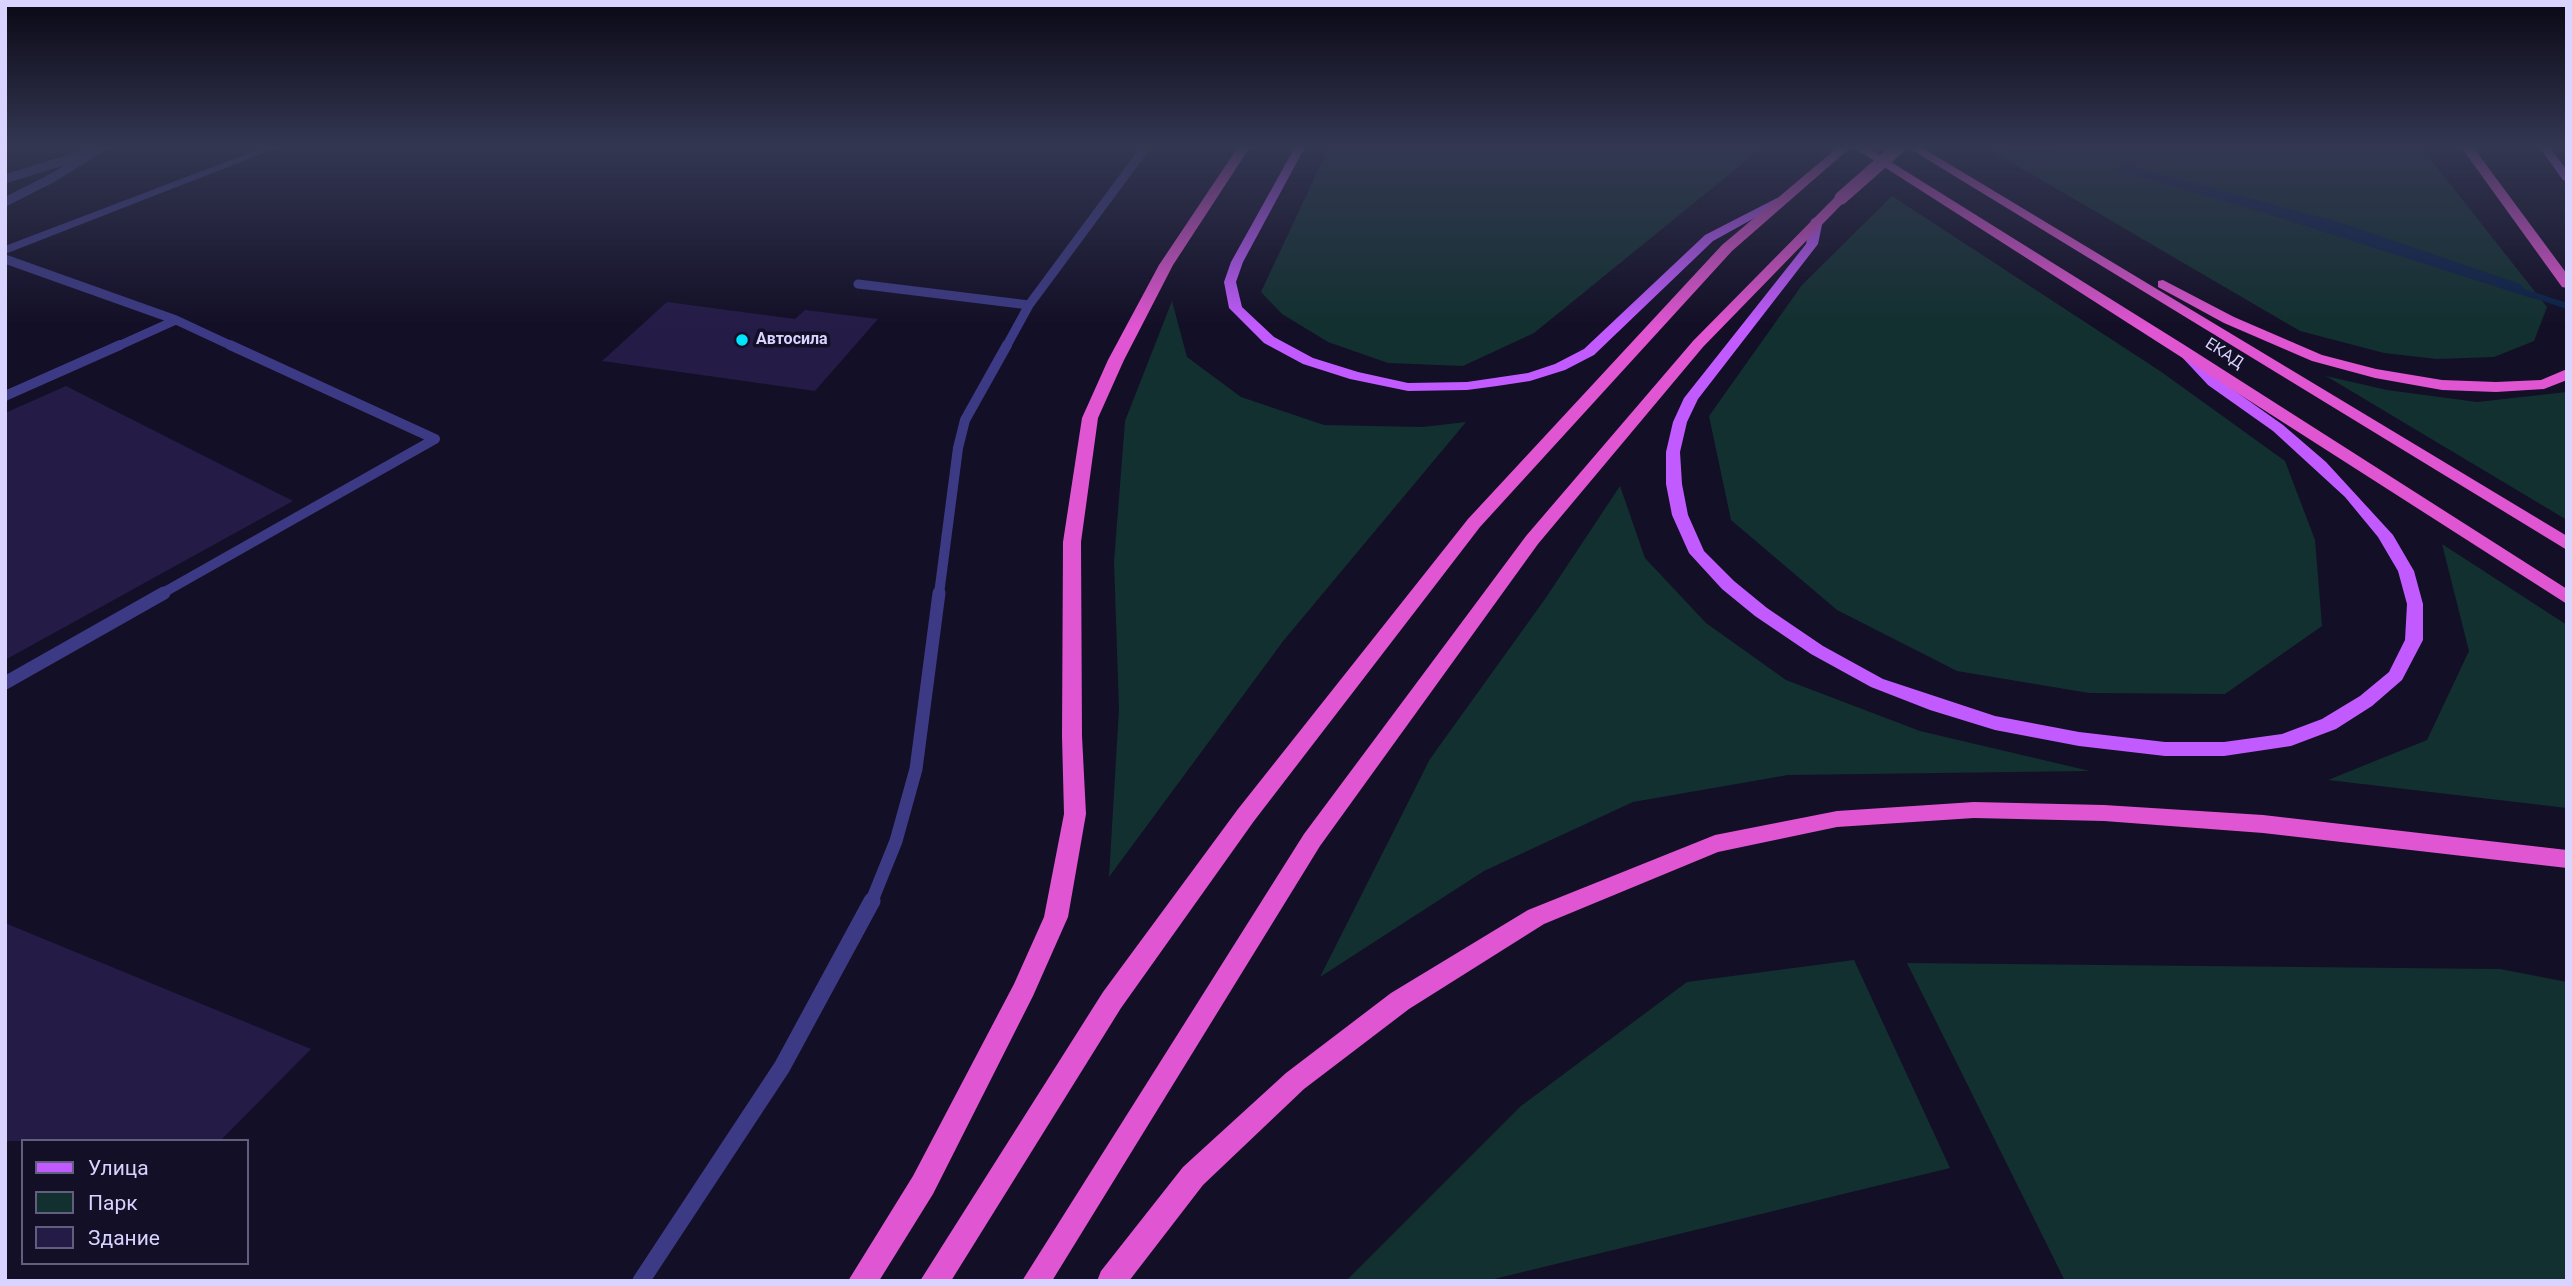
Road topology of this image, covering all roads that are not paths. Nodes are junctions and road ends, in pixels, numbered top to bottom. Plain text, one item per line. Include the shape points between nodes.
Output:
1 (117, 207) edge
2 (1102, 207) edge
3 (1204, 207) edge
4 (1267, 207) edge
5 (1765, 207) edge
6 (1773, 207) edge
7 (1831, 207) edge
8 (1955, 207) edge
9 (2013, 207) edge
10 (2014, 207) edge
11 (2511, 207) edge
12 (1817, 219) junction
13 (5, 250) edge
14 (5, 259) edge
15 (858, 284) dead end
16 (2567, 284) edge
17 (1029, 305) junction
18 (176, 320) junction
19 (2181, 349) junction
20 (2567, 374) edge
21 (5, 396) edge
22 (2567, 544) edge
23 (2567, 598) edge
24 (5, 683) edge
25 (2567, 859) edge
26 (641, 1281) edge
27 (862, 1281) edge
28 (934, 1281) edge
29 (1036, 1281) edge
30 (1111, 1281) edge

1 - 13 street
2 - 17 lane
3 - 27 highway via 1166,265 1090,418 1072,542 1075,814 1056,917 923,1185
4 - 5 main road via 1230,282 1236,308 1269,340 1308,361 1408,387 1447,387 1530,377 1589,352 1710,238
6 - 28 highway via 1727,248 1465,533 1246,815 1112,1000
7 - 12 highway, bridge
8 - 19 highway, ЕКАД
9 - 22 highway, ЕКАД
10 - 20 highway via 2229,320 2317,358 2441,385 2544,384
11 - 16 highway
12 - 19 main road via 1812,244 1691,398 1673,452 1680,515 1697,553 1761,612 1877,683 1936,705 1995,723 2079,739 2165,749 2224,749 2284,741 2329,724 2396,676 2414,640 2415,604 2406,571 2385,535 2321,466 2278,428 2213,382
12 - 29 highway via 1698,344 1532,540 1312,840
14 - 18 lane
15 - 17 lane
17 - 26 lane via 965,420 916,769 876,894 782,1067
18 - 21 lane
18 - 24 lane via 435,439
19 - 23 highway, ЕКАД
25 - 30 highway via 2263,824 1974,810 1837,819 1714,844 1536,917 1400,1000 1294,1081 1193,1176

